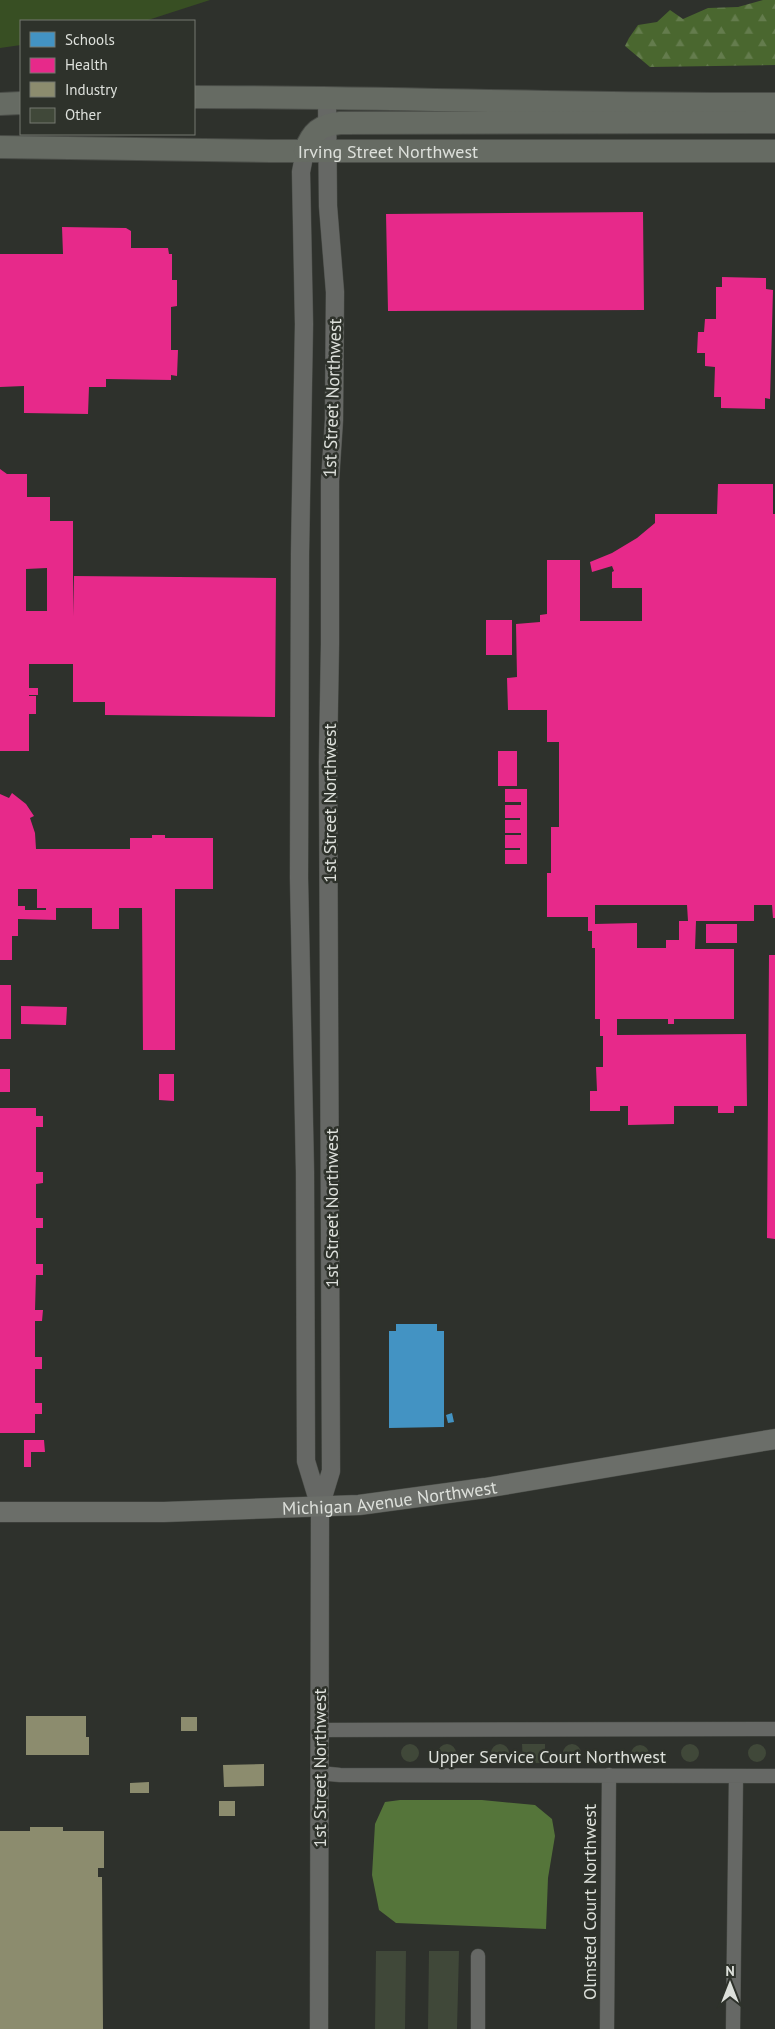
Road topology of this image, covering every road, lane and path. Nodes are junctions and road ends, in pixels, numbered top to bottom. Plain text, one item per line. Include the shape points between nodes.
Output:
1 (195, 97) edge
2 (328, 97) junction
3 (20, 103) edge
4 (0, 104) edge
5 (775, 104) edge
6 (775, 122) edge
7 (328, 124) junction
8 (0, 147) edge
9 (305, 151) junction
10 (328, 151) junction
11 (775, 151) edge
12 (775, 1438) edge
13 (320, 1507) junction
14 (0, 1512) edge
15 (775, 1729) edge
16 (319, 1730) junction
17 (319, 1773) junction
18 (609, 1775) junction
19 (736, 1776) junction
20 (775, 1776) edge
21 (478, 1956) dead end
22 (319, 2029) edge
23 (478, 2029) edge
24 (607, 2029) edge
25 (733, 2029) edge

1 - 2 main road
2 - 5 main road
2 - 7 street, 1st Street Northwest
3 - 4 main road
6 - 7 main road
7 - 9 main road via 315,131
7 - 10 street, 1st Street Northwest
8 - 9 main road, Irving Street Northwest
9 - 10 main road, Irving Street Northwest
9 - 13 street, 1st Street Northwest via 301,172 304,324 299,878 306,1460
10 - 11 main road, Irving Street Northwest
10 - 13 street, 1st Street Northwest via 328,206 335,292 328,761 331,1471
12 - 13 main road, Michigan Avenue Northwest via 486,1488 360,1505
13 - 14 main road, Michigan Avenue Northwest via 164,1512
13 - 16 street, 1st Street Northwest
15 - 16 street, Upper Service Court Northwest
16 - 17 street, 1st Street Northwest
17 - 18 street, Upper Service Court Northwest
17 - 22 street, 1st Street Northwest
18 - 19 street, Upper Service Court Northwest
18 - 24 street, Olmsted Court Northwest
19 - 20 street, Upper Service Court Northwest
19 - 25 street
21 - 23 street

